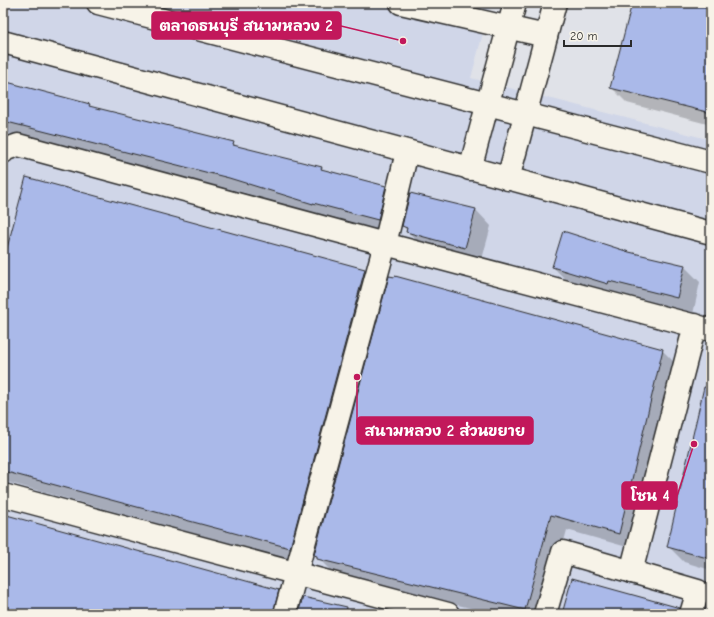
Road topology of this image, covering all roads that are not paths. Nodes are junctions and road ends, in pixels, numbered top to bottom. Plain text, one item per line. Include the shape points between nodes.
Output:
1 (98, 3) edge
2 (401, 3) edge
3 (515, 3) edge
4 (555, 3) edge
5 (508, 28) junction
6 (546, 36) junction
7 (3, 42) edge
8 (488, 104) junction
9 (525, 114) junction
10 (3, 152) edge
11 (407, 152) junction
12 (711, 162) edge
13 (470, 169) junction
14 (508, 179) junction
15 (711, 233) edge
16 (385, 244) junction
17 (703, 328) edge
18 (3, 496) edge
19 (631, 572) junction
20 (296, 574) junction
21 (285, 614) edge
22 (448, 614) edge
23 (545, 614) edge
24 (691, 614) edge

1 - 8 street
2 - 5 street
3 - 5 street
4 - 6 street
5 - 6 street
5 - 8 street
6 - 9 street
7 - 11 street
8 - 9 street
8 - 13 street
9 - 12 street
9 - 14 street
10 - 16 street via 18,145
11 - 13 street
11 - 16 street
13 - 14 street
14 - 15 street
16 - 17 street
16 - 20 street
17 - 19 street
18 - 20 street
19 - 23 street via 563,552
19 - 24 street via 698,591
20 - 21 street
20 - 22 street

